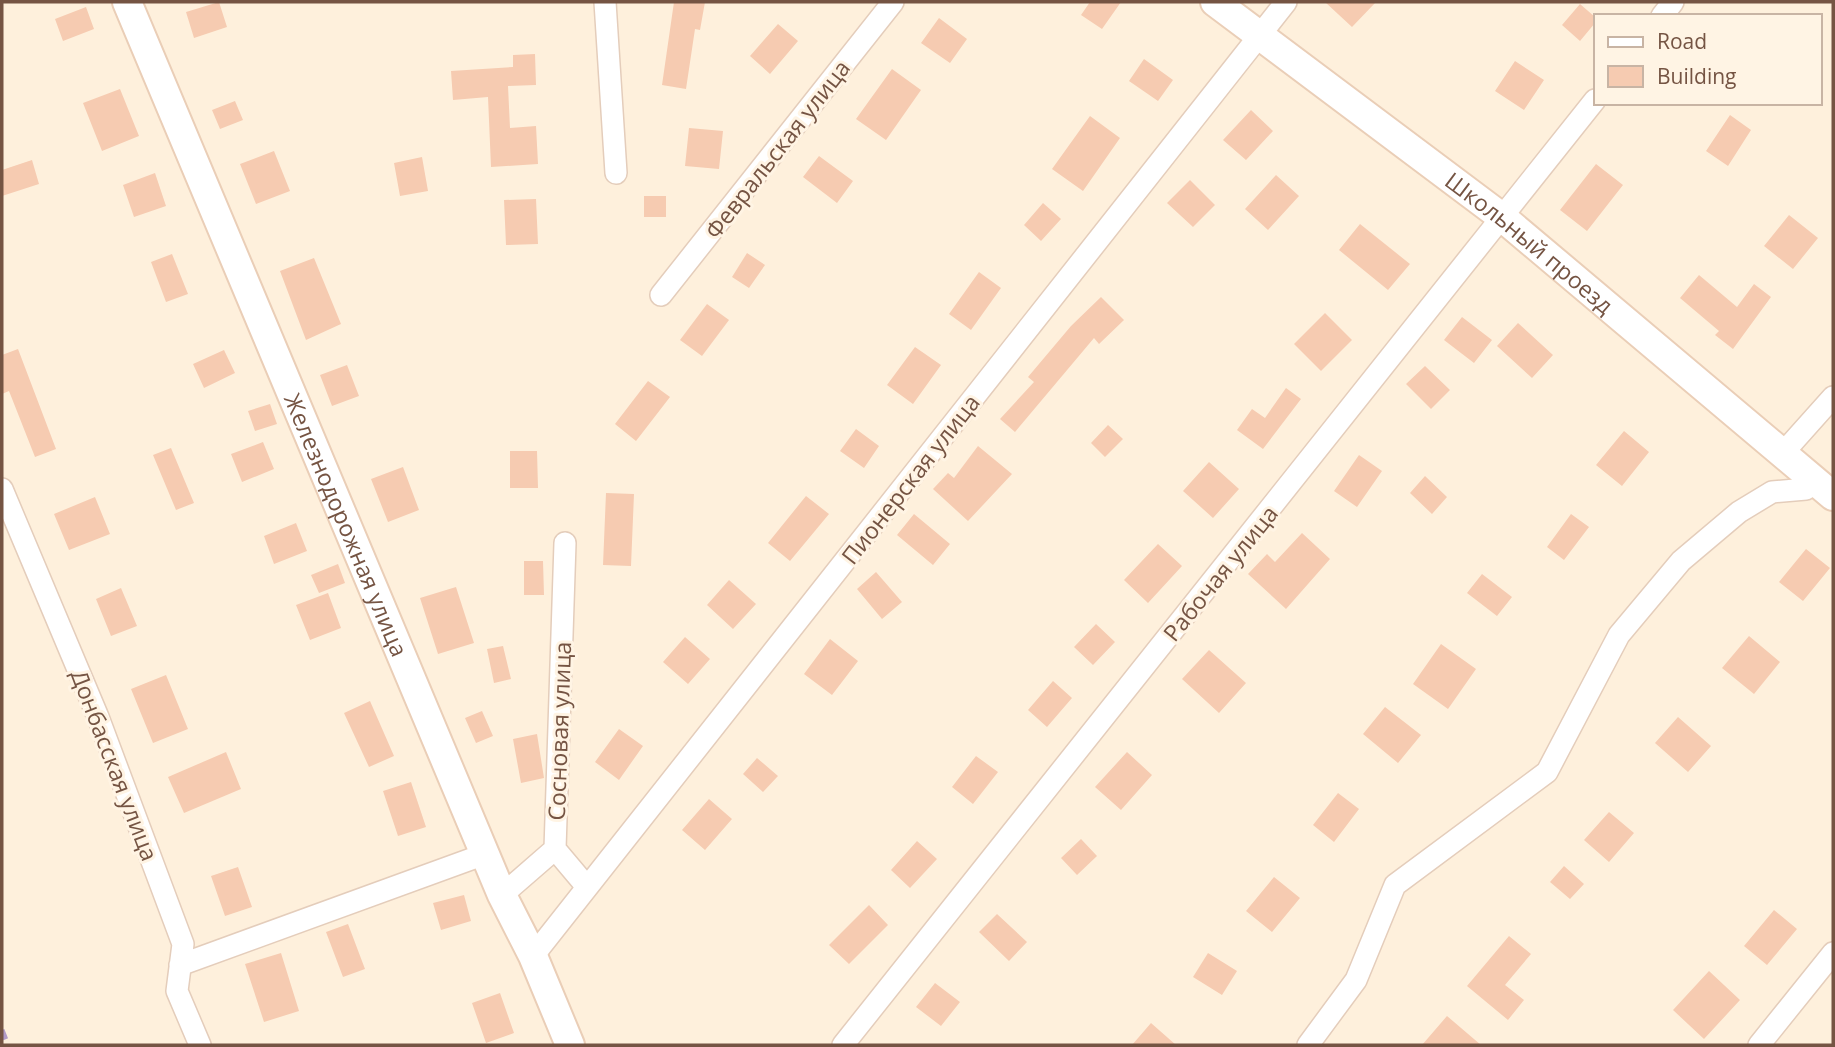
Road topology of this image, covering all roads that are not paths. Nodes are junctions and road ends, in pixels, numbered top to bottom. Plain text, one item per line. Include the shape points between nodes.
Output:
1 (127, 2) edge
2 (605, 2) edge
3 (893, 2) edge
4 (1215, 2) edge
5 (1286, 2) edge
6 (1259, 36) junction
7 (1594, 101) edge
8 (616, 173) dead end
9 (1503, 218) junction
10 (661, 295) dead end
11 (1833, 397) edge
12 (1783, 453) junction
13 (2, 489) edge
14 (1824, 489) edge
15 (565, 543) dead end
16 (555, 849) junction
17 (485, 854) junction
18 (587, 887) junction
19 (502, 894) junction
20 (1833, 953) edge
21 (533, 956) junction
22 (180, 965) junction
23 (200, 1045) edge
24 (570, 1045) edge
25 (843, 1045) edge
26 (1308, 1045) edge
27 (1759, 1045) edge

1 - 17 street, Железнодорожная улица
2 - 8 street
3 - 10 street, Февральская улица
4 - 6 street, Школьный проезд
5 - 6 street, Пионерская улица
6 - 9 street, Школьный проезд
6 - 18 street, Пионерская улица
7 - 9 street, Рабочая улица
9 - 12 street, Школьный проезд
9 - 25 street, Рабочая улица
11 - 12 street
12 - 14 street, Школьный проезд
13 - 22 street, Донбасская улица via 98,717 183,944
14 - 26 street via 1772,492 1739,512 1681,561 1619,635 1547,772 1395,885 1356,980
15 - 16 street, Сосновая улица
16 - 18 street
16 - 19 street, Сосновая улица
17 - 19 street, Железнодорожная улица
17 - 22 street
18 - 21 street, Пионерская улица
19 - 21 street, Железнодорожная улица
20 - 27 street
21 - 24 street, Железнодорожная улица
22 - 23 street, Донбасская улица via 177,990

